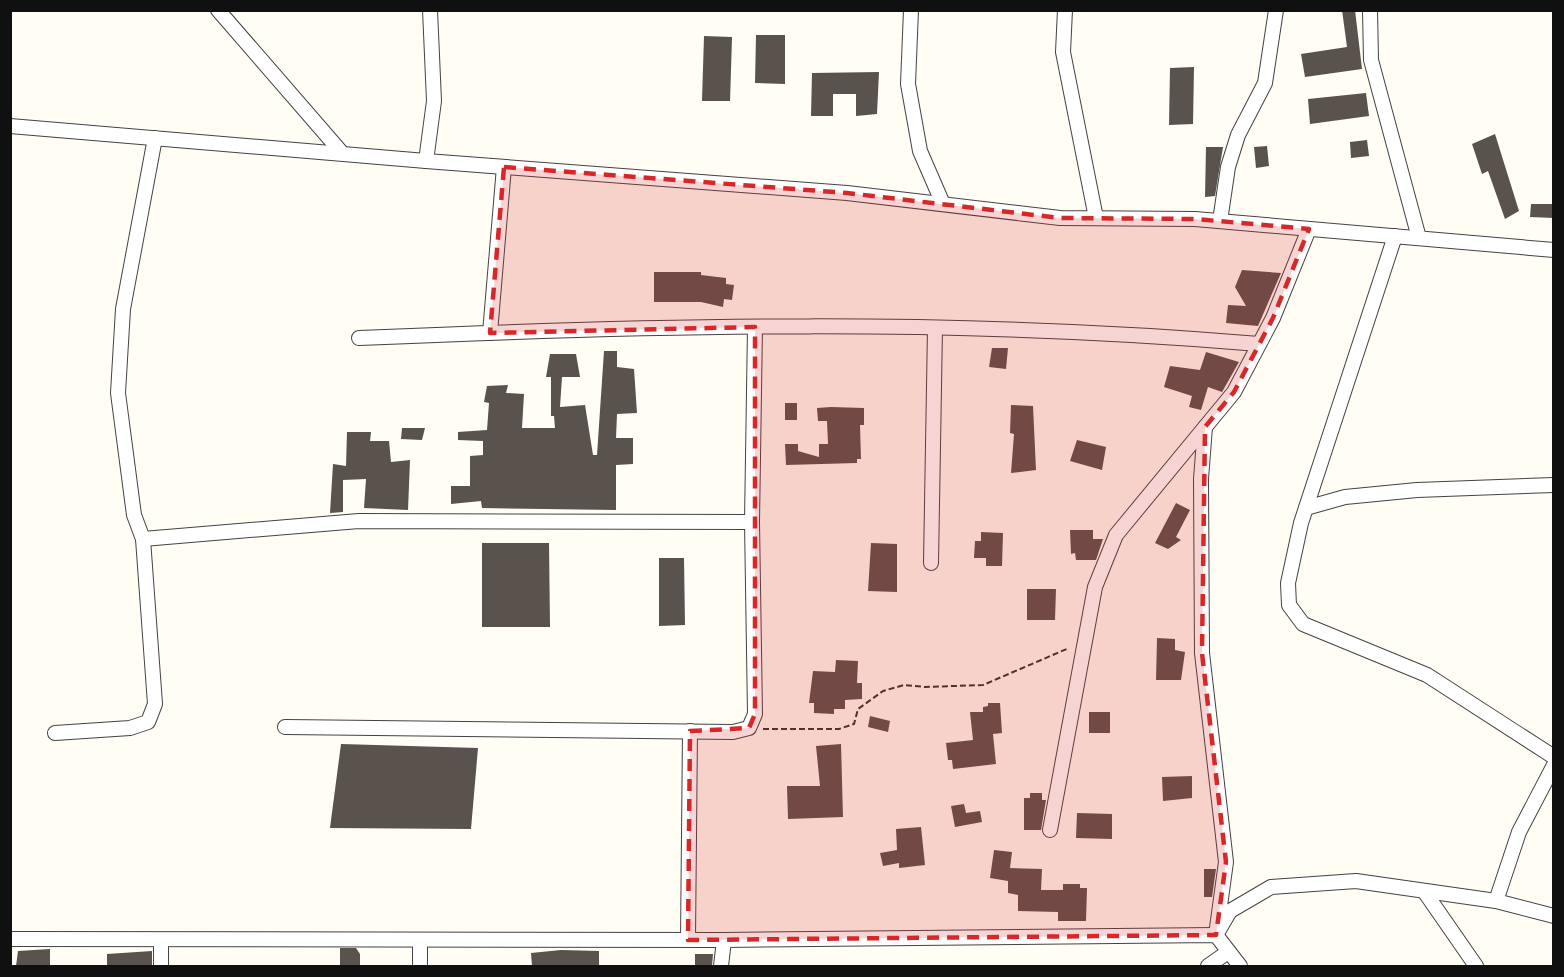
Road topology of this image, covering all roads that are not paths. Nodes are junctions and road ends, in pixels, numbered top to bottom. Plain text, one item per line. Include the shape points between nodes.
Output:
1 (218, 10) edge
2 (430, 10) edge
3 (911, 10) edge
4 (1065, 10) edge
5 (1276, 10) edge
6 (1370, 10) edge
7 (10, 126) edge
8 (155, 138) junction
9 (342, 153) junction
10 (426, 161) junction
11 (504, 167) junction
12 (943, 204) junction
13 (1096, 218) junction
14 (1220, 222) junction
15 (1309, 229) junction
16 (1395, 236) junction
17 (1419, 238) junction
18 (1554, 250) edge
19 (755, 327) junction
20 (935, 328) junction
21 (490, 333) junction
22 (359, 338) dead end
23 (1259, 344) junction
24 (1205, 427) junction
25 (1554, 485) edge
26 (1306, 508) junction
27 (752, 522) junction
28 (143, 539) junction
29 (931, 563) dead end
30 (285, 727) dead end
31 (690, 731) junction
32 (55, 733) dead end
33 (1554, 757) edge
34 (1554, 765) edge
35 (1050, 830) dead end
36 (1424, 891) junction
37 (1496, 901) junction
38 (1554, 915) edge
39 (1216, 935) junction
40 (10, 939) edge
41 (161, 940) junction
42 (688, 940) junction
43 (724, 940) junction
44 (420, 941) junction
45 (1228, 951) junction
46 (161, 966) edge
47 (420, 966) edge
48 (721, 966) edge
49 (1208, 966) edge
50 (1240, 966) edge
51 (1476, 966) edge

1 - 9 street
2 - 10 street via 434,101
3 - 12 street via 908,84 920,151
4 - 13 street via 1063,52
5 - 14 street via 1265,83 1238,135 1228,168
6 - 17 street via 1371,60
7 - 8 street
8 - 9 street
8 - 28 street via 123,309 118,393 134,515
9 - 10 street
10 - 11 street
11 - 12 street
11 - 21 street
12 - 13 street via 1060,218
13 - 14 street
14 - 15 street
15 - 16 street
15 - 23 street
16 - 17 street
16 - 26 street
17 - 18 street
19 - 20 street
19 - 21 street
19 - 27 street
20 - 23 street via 1160,335
20 - 29 street
21 - 22 street
23 - 24 street via 1234,392
24 - 35 street via 1116,535 1095,587
24 - 39 street via 1201,479 1202,653 1226,862
25 - 26 street via 1417,490 1345,497
26 - 33 street via 1288,583 1289,604 1303,624 1427,675
27 - 28 street via 359,521
27 - 31 street via 755,714 749,728 733,732
28 - 32 street via 155,704 148,722 130,728
30 - 31 street
31 - 42 street
34 - 37 street via 1519,832
36 - 37 street
36 - 39 street via 1356,881 1271,887 1230,911
36 - 51 street
37 - 38 street
39 - 43 street
39 - 45 street
40 - 41 street
41 - 44 street
41 - 46 street
42 - 43 street
42 - 44 street
43 - 48 street
44 - 47 street
45 - 49 street
45 - 50 street

